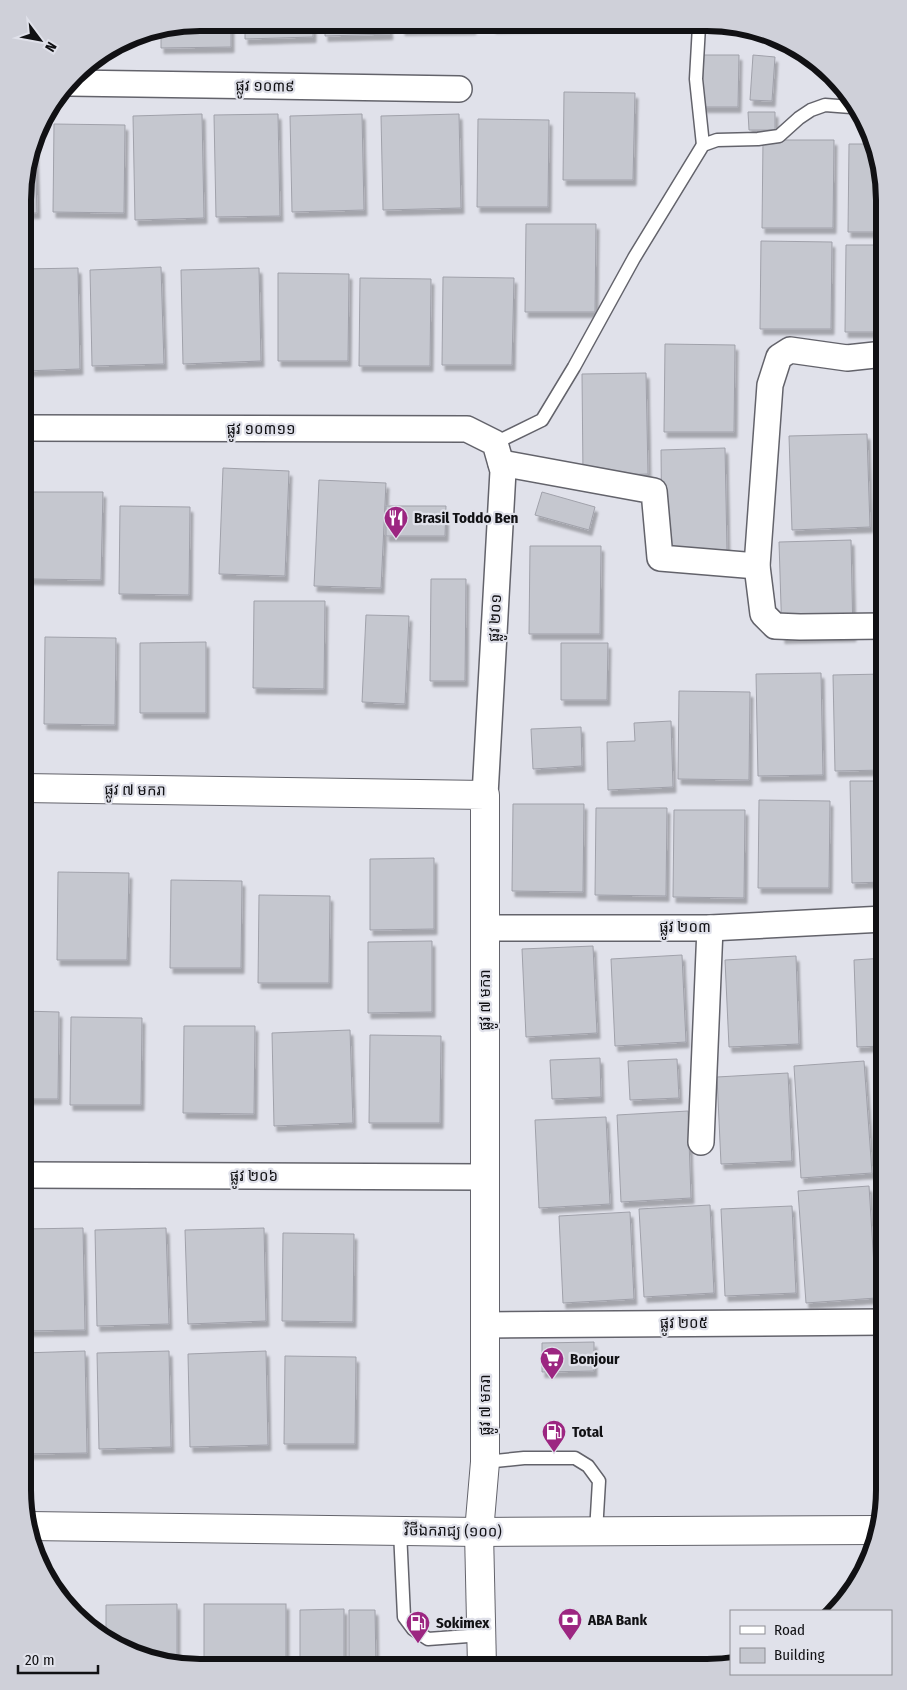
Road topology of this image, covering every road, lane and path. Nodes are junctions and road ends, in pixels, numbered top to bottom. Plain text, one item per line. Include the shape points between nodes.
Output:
1 (699, 31) edge
2 (79, 83) edge
3 (459, 89) dead end
4 (848, 108) edge
5 (703, 145) junction
6 (876, 355) edge
7 (31, 428) edge
8 (498, 453) junction
9 (757, 566) junction
10 (876, 626) edge
11 (31, 788) edge
12 (485, 795) junction
13 (875, 919) edge
14 (485, 928) junction
15 (710, 928) junction
16 (701, 1142) dead end
17 (31, 1174) edge
18 (484, 1178) junction
19 (875, 1322) edge
20 (484, 1325) junction
21 (485, 1462) junction
22 (35, 1526) edge
23 (871, 1530) edge
24 (400, 1531) junction
25 (479, 1532) junction
26 (596, 1532) junction
27 (482, 1635) junction
28 (482, 1659) edge

1 - 5 lane via 696,79
2 - 3 street, ផ្លូវ ១០៣៩
4 - 5 lane via 826,105 811,110 779,136 717,140
5 - 8 lane via 542,420
6 - 9 street via 847,358 790,350 779,357 770,385
7 - 8 street, ផ្លូវ ១០៣១១ via 467,429
8 - 9 street, ផ្លូវ ១០៣១១ via 654,491 660,558
8 - 12 street, ផ្លូវ ២០១ via 503,471
9 - 10 street via 764,614 775,626
11 - 12 main road, ផ្លូវ ៧ មករា
12 - 14 main road, ផ្លូវ ៧ មករា
13 - 15 street, ផ្លូវ ២០៣
14 - 15 street, ផ្លូវ ២០៣
14 - 18 main road, ផ្លូវ ៧ មករា
15 - 16 street
17 - 18 street, ផ្លូវ ២០៦
18 - 20 main road, ផ្លូវ ៧ មករា
19 - 20 street, ផ្លូវ ២០៥
20 - 21 main road, ផ្លូវ ៧ មករា
21 - 25 main road, ផ្លូវ ៧ មករា
21 - 26 lane via 524,1458 575,1458 582,1462 599,1481
22 - 24 main road, វិថីឯករាជ្យ (១០០)
23 - 26 main road, វិថីឯករាជ្យ (១០០)
24 - 25 main road, វិថីឯករាជ្យ (១០០)
24 - 27 lane via 404,1617 428,1639
25 - 26 main road, វិថីឯករាជ្យ (១០០)
25 - 27 main road, ផ្លូវ ៧ មករា
27 - 28 main road, ផ្លូវ ៧ មករា

